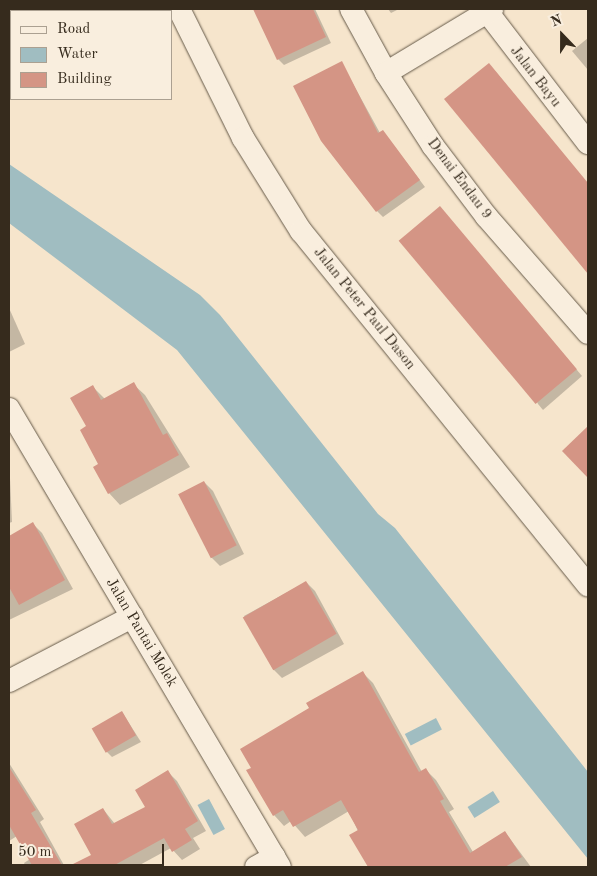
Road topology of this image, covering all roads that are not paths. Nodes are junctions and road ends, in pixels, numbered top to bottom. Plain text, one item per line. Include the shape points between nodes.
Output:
1 (180, 9) edge
2 (351, 9) edge
3 (488, 10) edge
4 (386, 73) junction
5 (588, 143) edge
6 (588, 333) edge
7 (9, 409) edge
8 (588, 585) edge
9 (132, 617) junction
10 (9, 681) edge
11 (270, 864) edge

1 - 8 street, Jalan Peter Paul Dason via 243,138 300,231
2 - 4 street, Denai Endau 9
3 - 4 street
3 - 5 street, Jalan Bayu
4 - 6 street, Denai Endau 9 via 433,146 486,216
7 - 9 street, Jalan Pantai Molek
9 - 10 street
9 - 11 street, Jalan Pantai Molek

